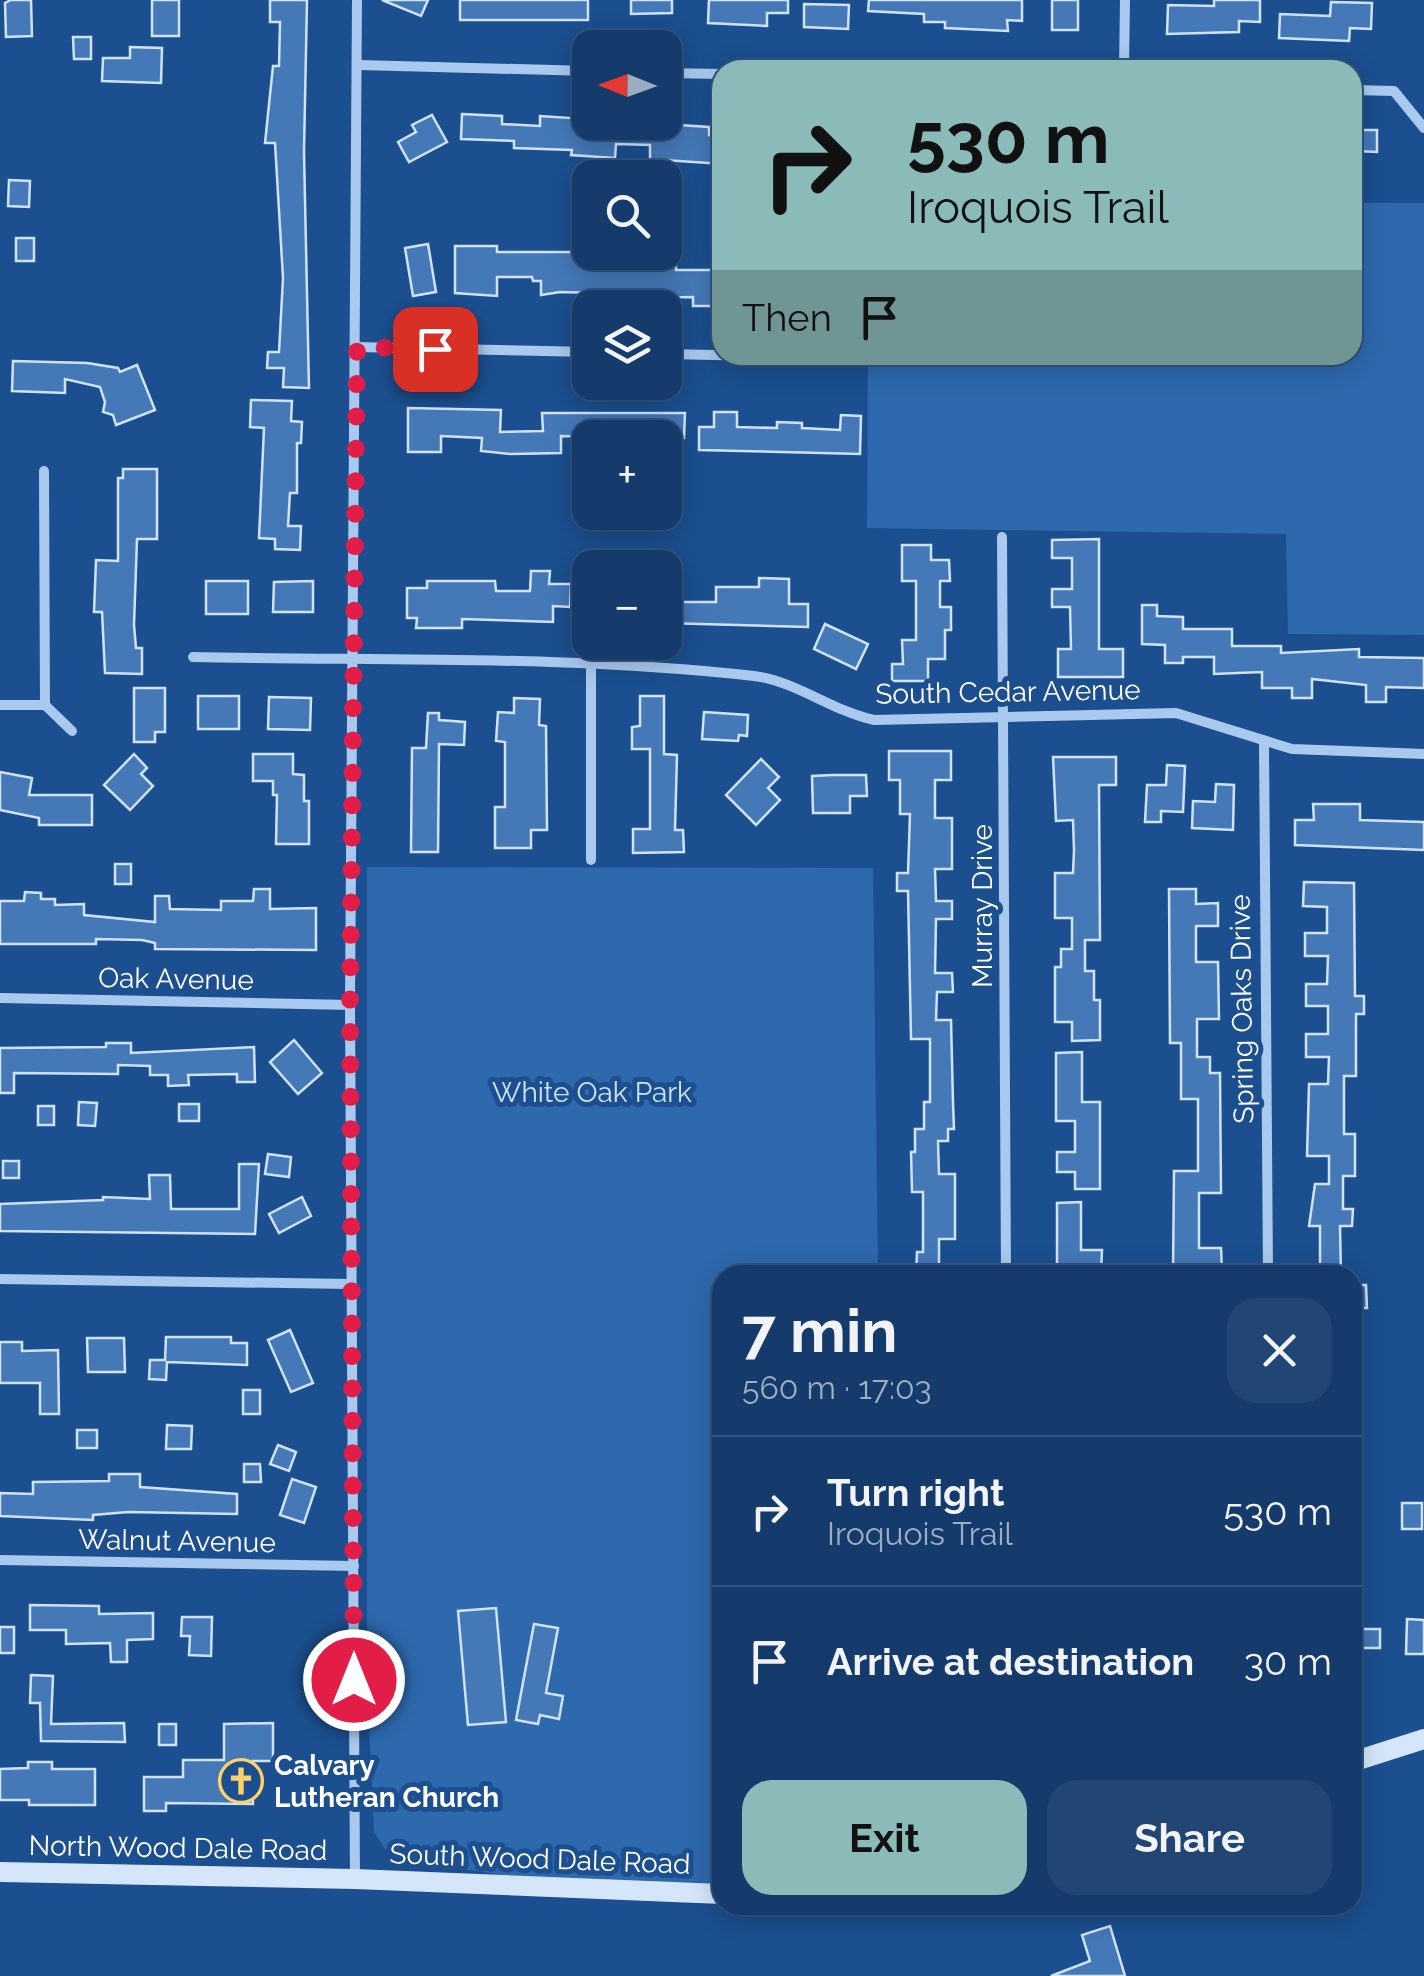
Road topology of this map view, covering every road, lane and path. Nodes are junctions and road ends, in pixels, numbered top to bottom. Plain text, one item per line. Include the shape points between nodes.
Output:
1 (358, 0) edge
2 (1125, 0) edge
3 (1124, 60) edge
4 (359, 65) junction
5 (572, 71) edge
6 (682, 73) edge
7 (712, 74) edge
8 (1362, 90) edge
9 (1424, 128) edge
10 (357, 347) junction
11 (572, 352) edge
12 (682, 354) edge
13 (712, 355) edge
14 (44, 470) dead end
15 (1002, 537) dead end
16 (193, 657) dead end
17 (356, 660) junction
18 (590, 666) junction
19 (0, 704) edge
20 (45, 705) junction
21 (1004, 714) junction
22 (72, 730) dead end
23 (1264, 742) junction
24 (1424, 754) edge
25 (591, 860) dead end
26 (0, 998) edge
27 (350, 1005) junction
28 (1006, 1265) edge
29 (1268, 1265) edge
30 (0, 1279) edge
31 (352, 1284) junction
32 (0, 1560) edge
33 (354, 1566) junction
34 (1424, 1738) edge
35 (1362, 1759) edge
36 (0, 1872) edge
37 (355, 1878) junction
38 (712, 1894) edge

1 - 4 street
2 - 3 street
4 - 5 street
4 - 10 street
6 - 7 street
8 - 9 street via 1394,90
10 - 11 street
10 - 17 street
12 - 13 street
14 - 20 street
15 - 21 street, Murray Drive
16 - 17 street, South Cedar Avenue
17 - 18 street, South Cedar Avenue
17 - 27 street
18 - 21 street, South Cedar Avenue via 757,676 843,714 874,720
18 - 25 street
19 - 20 street
20 - 22 street
21 - 23 street, South Cedar Avenue via 1176,713
21 - 28 street, Murray Drive
23 - 24 street, South Cedar Avenue via 1329,752
23 - 29 street, Spring Oaks Drive
26 - 27 street, Oak Avenue
27 - 31 street
30 - 31 street
31 - 33 street
32 - 33 street, Walnut Avenue
33 - 37 street
34 - 35 main road
36 - 37 main road, North Wood Dale Road
37 - 38 main road, South Wood Dale Road

